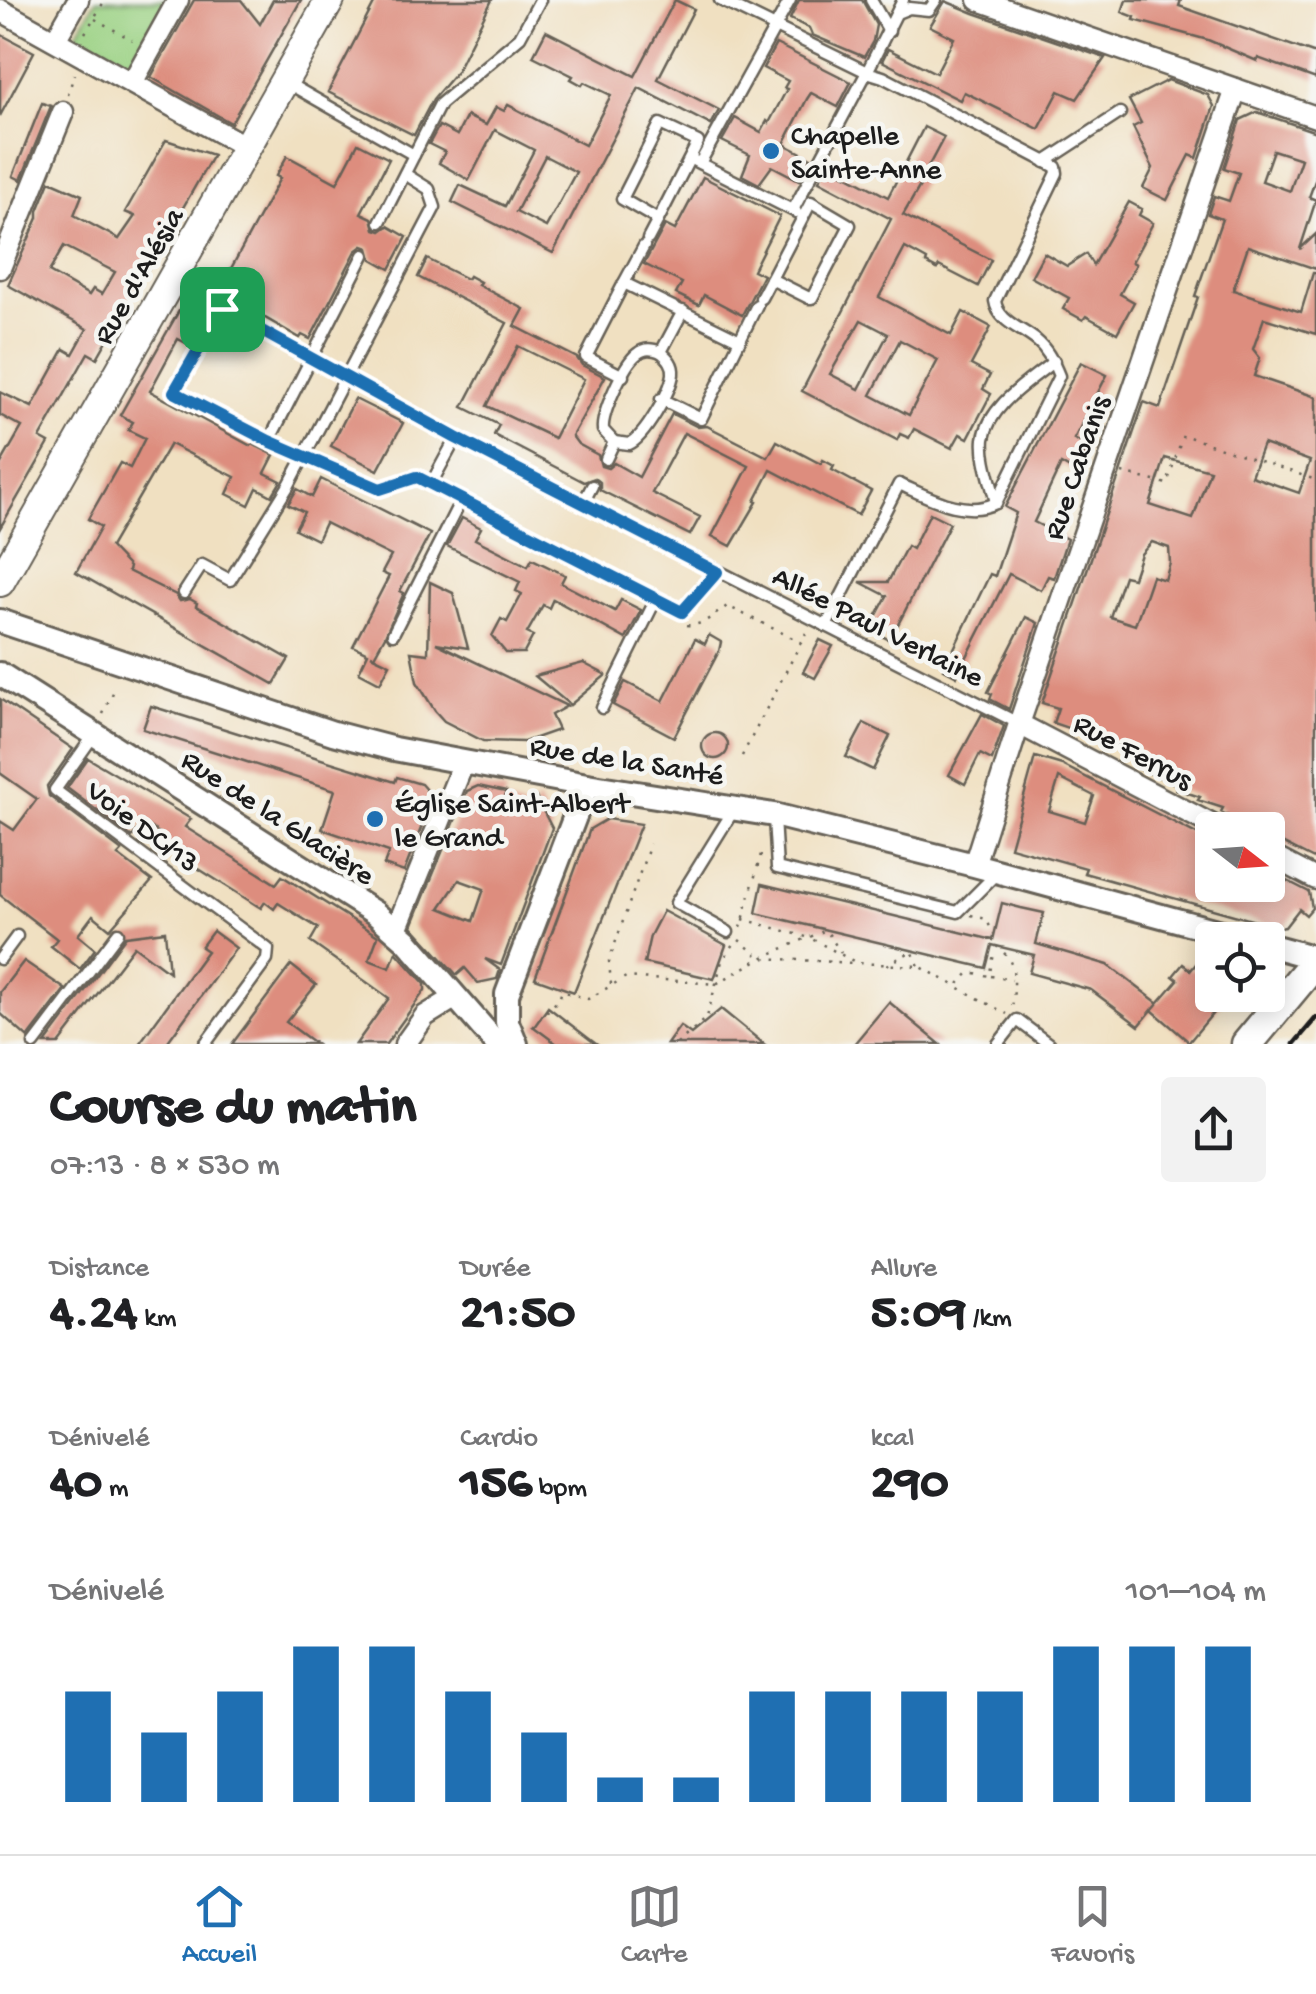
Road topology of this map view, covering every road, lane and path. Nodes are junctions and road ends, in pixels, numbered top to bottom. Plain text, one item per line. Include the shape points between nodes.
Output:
1 (78, 0) edge
2 (105, 0) edge
3 (178, 0) edge
4 (330, 0) edge
5 (540, 0) edge
6 (720, 0) edge
7 (790, 0) edge
8 (872, 0) edge
9 (903, 0) edge
10 (936, 0) edge
11 (979, 0) edge
12 (0, 10) edge
13 (898, 13) junction
14 (94, 19) junction
15 (774, 27) junction
16 (889, 32) junction
17 (82, 38) dead end
18 (55, 40) junction
19 (140, 45) dead end
20 (74, 71) dead end
21 (866, 72) junction
22 (284, 81) junction
23 (132, 84) junction
24 (1236, 89) junction
25 (65, 106) joint
26 (1120, 113) dead end
27 (1316, 117) edge
28 (246, 147) junction
29 (414, 154) junction
30 (695, 161) junction
31 (1044, 162) junction
32 (404, 174) junction
33 (792, 210) junction
34 (804, 216) junction
35 (658, 220) junction
36 (380, 222) dead end
37 (364, 255) dead end
38 (0, 268) edge
39 (771, 279) junction
40 (170, 281) junction
41 (624, 282) junction
42 (222, 309) junction
43 (683, 312) junction
44 (740, 340) junction
45 (662, 352) junction
46 (311, 358) junction
47 (1054, 361) junction
48 (623, 376) junction
49 (346, 377) junction
50 (661, 399) junction
51 (456, 438) junction
52 (269, 441) junction
53 (614, 442) junction
54 (304, 456) junction
55 (606, 459) dead end
56 (1120, 472) dead end
57 (1316, 480) edge
58 (432, 484) junction
59 (592, 486) dead end
60 (461, 500) junction
61 (583, 502) junction
62 (996, 502) junction
63 (717, 572) junction
64 (0, 582) edge
65 (184, 592) dead end
66 (656, 599) junction
67 (650, 612) junction
68 (813, 619) junction
69 (0, 621) edge
70 (826, 626) junction
71 (393, 634) dead end
72 (801, 642) junction
73 (0, 674) edge
74 (116, 686) dead end
75 (602, 708) dead end
76 (99, 724) junction
77 (1019, 724) junction
78 (742, 756) dead end
79 (463, 764) junction
80 (587, 786) junction
81 (736, 806) junction
82 (774, 814) junction
83 (1195, 816) edge
84 (650, 844) dead end
85 (762, 850) dead end
86 (1285, 863) edge
87 (974, 865) junction
88 (999, 871) junction
89 (1316, 880) edge
90 (980, 890) junction
91 (743, 919) junction
92 (1195, 925) edge
93 (396, 930) junction
94 (118, 934) dead end
95 (994, 934) dead end
96 (17, 936) dead end
97 (733, 936) junction
98 (810, 938) junction
99 (1285, 950) edge
100 (841, 954) junction
101 (760, 958) junction
102 (0, 959) edge
103 (1316, 959) edge
104 (858, 964) junction
105 (885, 966) junction
106 (919, 966) junction
107 (989, 976) junction
108 (1015, 980) junction
109 (716, 984) junction
110 (611, 986) junction
111 (958, 986) junction
112 (507, 994) junction
113 (456, 997) junction
114 (519, 1036) edge
115 (34, 1044) edge
116 (205, 1044) edge
117 (405, 1044) edge
118 (496, 1044) edge
119 (677, 1044) edge
120 (998, 1044) edge
121 (1049, 1044) edge
122 (1247, 1044) edge

1 - 18 street
2 - 14 path
3 - 23 street
4 - 22 main road, Rue d'Alésia
5 - 29 lane via 520,37 445,97
6 - 15 lane
7 - 15 lane
8 - 16 lane
9 - 13 lane
10 - 13 lane via 929,10
11 - 24 street
12 - 18 street
13 - 16 lane
14 - 17 path
14 - 19 path
15 - 21 lane
15 - 30 lane
16 - 21 lane
18 - 23 street
20 - 25 path
21 - 31 lane
21 - 33 lane
22 - 28 main road, Rue d'Alésia
22 - 29 lane
23 - 28 street
24 - 27 street
24 - 77 street, Rue Cabanis
25 - 38 street
26 - 31 lane
28 - 40 main road, Rue d'Alésia
29 - 32 lane
30 - 33 lane
30 - 35 lane
30 - 35 lane via 698,142 660,124 622,199
31 - 47 lane via 1056,173 994,302 998,314
32 - 36 lane
32 - 49 lane via 429,189 435,207
33 - 34 lane
34 - 39 lane
34 - 39 lane via 811,202 850,225 812,298
35 - 41 lane
37 - 46 lane
39 - 44 lane
40 - 42 lane, Allée Paul Verlaine
40 - 64 main road, Rue d'Alésia
41 - 43 lane
41 - 48 lane via 586,358
42 - 46 lane, Allée Paul Verlaine
42 - 52 lane via 174,392
43 - 44 lane
43 - 45 lane
44 - 50 lane via 701,418
45 - 48 lane via 637,353
45 - 50 lane via 673,373
46 - 49 lane, Allée Paul Verlaine
46 - 52 lane
47 - 62 lane via 1058,384
47 - 62 lane via 988,424 984,442
48 - 53 lane via 602,420
49 - 51 lane, Allée Paul Verlaine
49 - 54 lane
50 - 53 lane via 639,439
51 - 58 lane
51 - 61 lane, Allée Paul Verlaine
52 - 54 lane
53 - 55 lane
54 - 58 lane via 380,489 417,477
54 - 65 lane via 230,580 202,565
56 - 57 path via 1168,484 1184,435
58 - 60 lane
59 - 61 lane
60 - 66 lane
60 - 71 lane
61 - 63 lane, Allée Paul Verlaine
62 - 70 lane via 948,506 899,484
63 - 66 lane via 682,612
63 - 68 lane, Allée Paul Verlaine
66 - 67 lane
67 - 72 path via 693,626 728,606
67 - 75 lane
68 - 70 lane, Allée Paul Verlaine
68 - 72 path
69 - 79 street, Rue de la Santé via 333,734
70 - 77 lane, Allée Paul Verlaine
72 - 78 path
73 - 76 street, Rue de la Glacière
74 - 76 path
76 - 93 street, Rue de la Glacière
76 - 116 lane, Voie DC/13 via 54,790 268,949
77 - 83 street, Rue Ferrus
77 - 87 street, Rue Cabanis
79 - 80 street, Rue de la Santé
79 - 93 street
80 - 81 street, Rue de la Santé
80 - 112 street
81 - 82 street, Rue de la Santé
81 - 97 lane via 676,903
82 - 87 street, Rue de la Santé
82 - 90 lane via 777,868 958,912
84 - 110 path via 609,961
85 - 91 path
86 - 89 street
87 - 88 street, Rue de la Santé
88 - 90 lane
88 - 92 street, Rue de la Santé
90 - 95 path via 967,914 986,920
91 - 97 path
91 - 98 path
93 - 113 street, Rue de la Glacière
94 - 115 lane
96 - 102 lane
97 - 101 path
97 - 109 path
98 - 100 path
98 - 100 path via 826,930
98 - 101 path
99 - 103 street
100 - 104 path
101 - 104 path
101 - 109 path
103 - 122 main road
104 - 105 path
105 - 106 path
105 - 106 path via 912,951
106 - 111 path
107 - 108 path
107 - 108 path via 996,947 1016,969
107 - 111 path via 970,972
108 - 111 path via 1011,1016
109 - 110 path via 626,977
109 - 119 path via 707,1017
110 - 114 path via 588,1000 562,991
112 - 113 street
112 - 114 street via 507,1022
113 - 117 street via 425,1016
113 - 118 street, Rue de la Glacière
120 - 121 lane via 1017,1020

